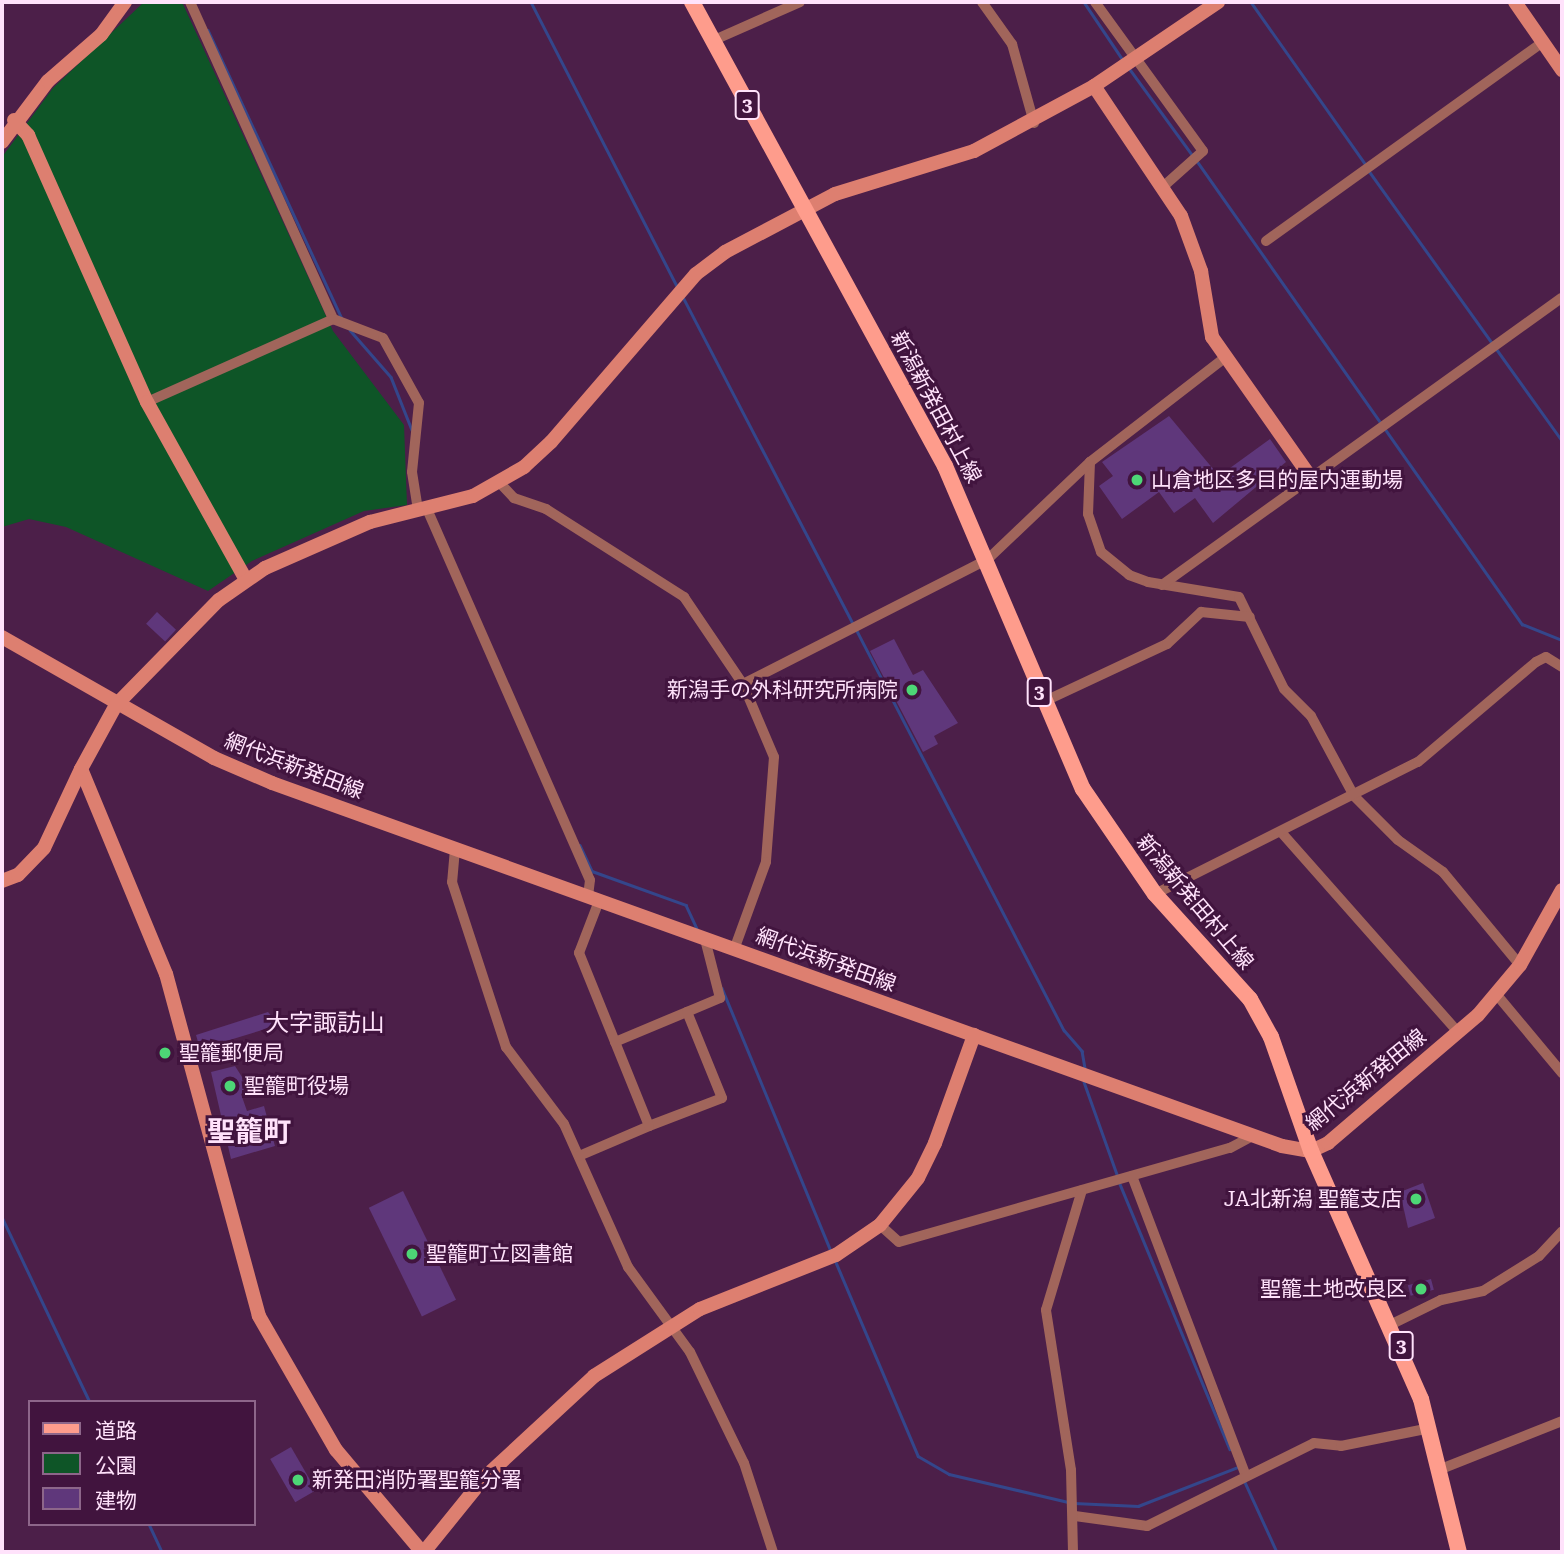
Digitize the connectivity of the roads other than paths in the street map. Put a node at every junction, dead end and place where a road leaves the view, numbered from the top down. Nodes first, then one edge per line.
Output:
1 (125, 2) edge
2 (190, 2) edge
3 (692, 2) edge
4 (800, 2) edge
5 (982, 2) edge
6 (1095, 2) edge
7 (1218, 2) edge
8 (1515, 2) edge
9 (712, 41) junction
10 (1544, 42) junction
11 (1134, 60) junction
12 (1562, 70) edge
13 (1094, 86) junction
14 (14, 120) junction
15 (1034, 123) junction
16 (2, 142) edge
17 (1165, 185) junction
18 (804, 207) junction
19 (1266, 241) dead end
20 (1562, 298) edge
21 (333, 319) junction
22 (1226, 356) junction
23 (148, 402) junction
24 (1090, 462) junction
25 (1310, 475) junction
26 (500, 483) junction
27 (423, 510) junction
28 (988, 559) junction
29 (246, 580) junction
30 (1162, 585) junction
31 (1250, 617) junction
32 (2, 637) edge
33 (1562, 667) edge
34 (743, 684) junction
35 (1043, 702) junction
36 (116, 705) junction
37 (81, 769) junction
38 (1354, 796) junction
39 (1281, 832) junction
40 (455, 849) junction
41 (2, 881) edge
42 (1562, 890) edge
43 (1155, 894) junction
44 (593, 899) junction
45 (705, 939) junction
46 (734, 950) junction
47 (1520, 965) junction
48 (1497, 995) junction
49 (687, 1012) junction
50 (1458, 1032) junction
51 (974, 1035) junction
52 (615, 1042) junction
53 (1562, 1073) edge
54 (649, 1126) junction
55 (1249, 1138) junction
56 (1311, 1151) junction
57 (579, 1156) junction
58 (1132, 1176) junction
59 (1082, 1190) junction
60 (880, 1225) junction
61 (1562, 1231) edge
62 (674, 1324) junction
63 (1392, 1324) junction
64 (1562, 1421) edge
65 (1430, 1428) junction
66 (1441, 1469) junction
67 (1245, 1474) junction
68 (1075, 1516) junction
69 (423, 1552) edge
70 (773, 1552) edge
71 (1073, 1552) edge
72 (1459, 1552) edge

1 - 14 street
2 - 21 street
3 - 9 main road, 新潟新発田村上線 / 3
4 - 9 street
5 - 15 street
6 - 11 street
7 - 11 street
8 - 10 street
9 - 18 main road, 新潟新発田村上線 / 3
10 - 12 street
10 - 19 street
11 - 13 street
11 - 17 street
13 - 15 street
13 - 17 street
14 - 16 street
14 - 23 street
15 - 18 street
17 - 22 street
18 - 26 street
18 - 28 main road, 新潟新発田村上線 / 3
20 - 25 street
21 - 23 street
21 - 27 street
22 - 24 street
22 - 25 street
23 - 29 street
24 - 28 street
24 - 30 street
25 - 30 street
26 - 27 street
26 - 34 street
27 - 29 street
27 - 44 street
28 - 34 street
28 - 35 main road, 新潟新発田村上線 / 3
29 - 36 street
30 - 31 street
31 - 35 street
31 - 38 street
32 - 36 street, 網代浜新発田線
33 - 38 street
34 - 46 street
35 - 43 main road, 新潟新発田村上線 / 3
36 - 37 street
36 - 40 street, 網代浜新発田線
37 - 41 street
37 - 69 street
38 - 39 street
38 - 47 street
39 - 43 street
39 - 50 street
40 - 44 street, 網代浜新発田線
40 - 57 street
42 - 47 street, 網代浜新発田線
43 - 56 main road, 新潟新発田村上線 / 3
44 - 45 street, 網代浜新発田線
44 - 52 street
45 - 46 street, 網代浜新発田線
45 - 49 street
46 - 51 street, 網代浜新発田線
47 - 48 street, 網代浜新発田線
48 - 50 street, 網代浜新発田線
48 - 53 street
49 - 52 street
49 - 54 street
50 - 56 street, 網代浜新発田線
51 - 55 street, 網代浜新発田線
51 - 60 street
52 - 54 street
54 - 57 street
55 - 56 street, 網代浜新発田線
55 - 58 street
56 - 63 main road, 新潟新発田村上線 / 3
57 - 62 street
58 - 59 street
58 - 67 street
59 - 60 street
59 - 68 street
60 - 62 street
61 - 63 street
62 - 69 street
62 - 70 street
63 - 65 main road, 新潟新発田村上線 / 3
64 - 66 street
65 - 66 main road, 新潟新発田村上線 / 3
65 - 67 street
66 - 72 main road, 新潟新発田村上線 / 3
67 - 68 street
68 - 71 street

